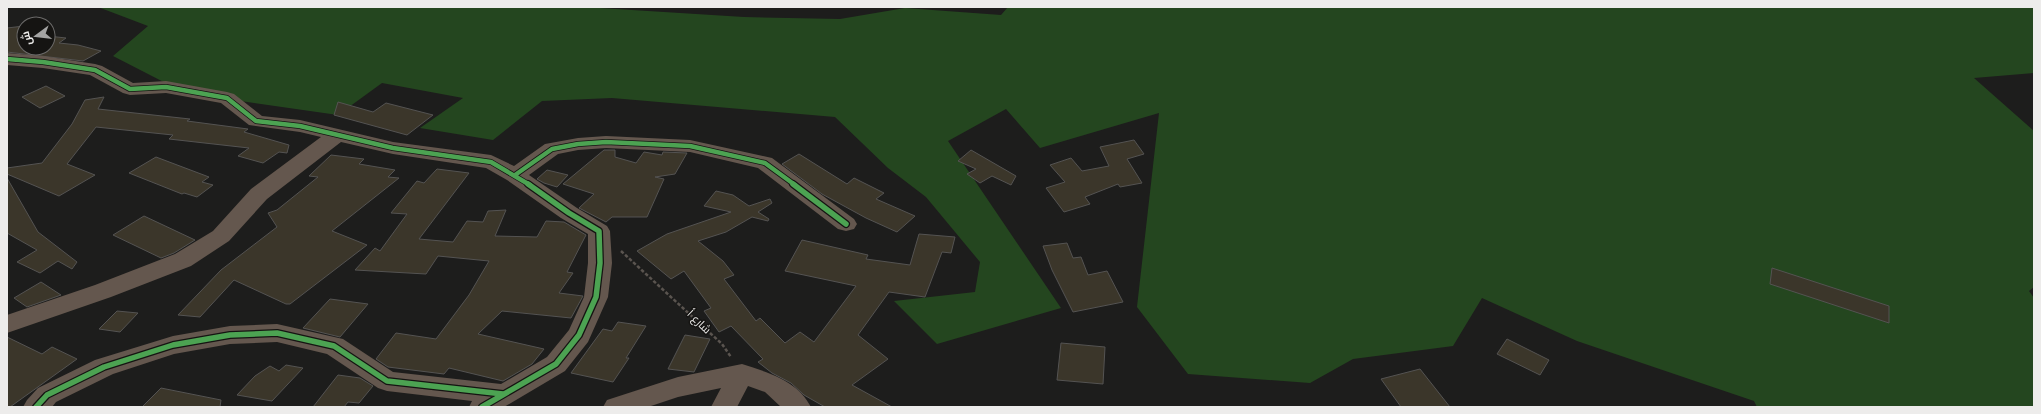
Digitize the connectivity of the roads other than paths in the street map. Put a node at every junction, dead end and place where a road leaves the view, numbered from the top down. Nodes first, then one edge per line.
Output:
1 (7, 59) edge
2 (337, 135) junction
3 (515, 175) junction
4 (846, 224) dead end
5 (7, 324) edge
6 (742, 374) junction
7 (493, 400) edge
8 (36, 407) edge
9 (616, 407) edge
10 (724, 407) edge
11 (798, 407) edge

1 - 2 street
2 - 3 street
2 - 5 street
3 - 4 street
3 - 7 street
6 - 9 street
6 - 10 street
6 - 11 street
7 - 8 street

